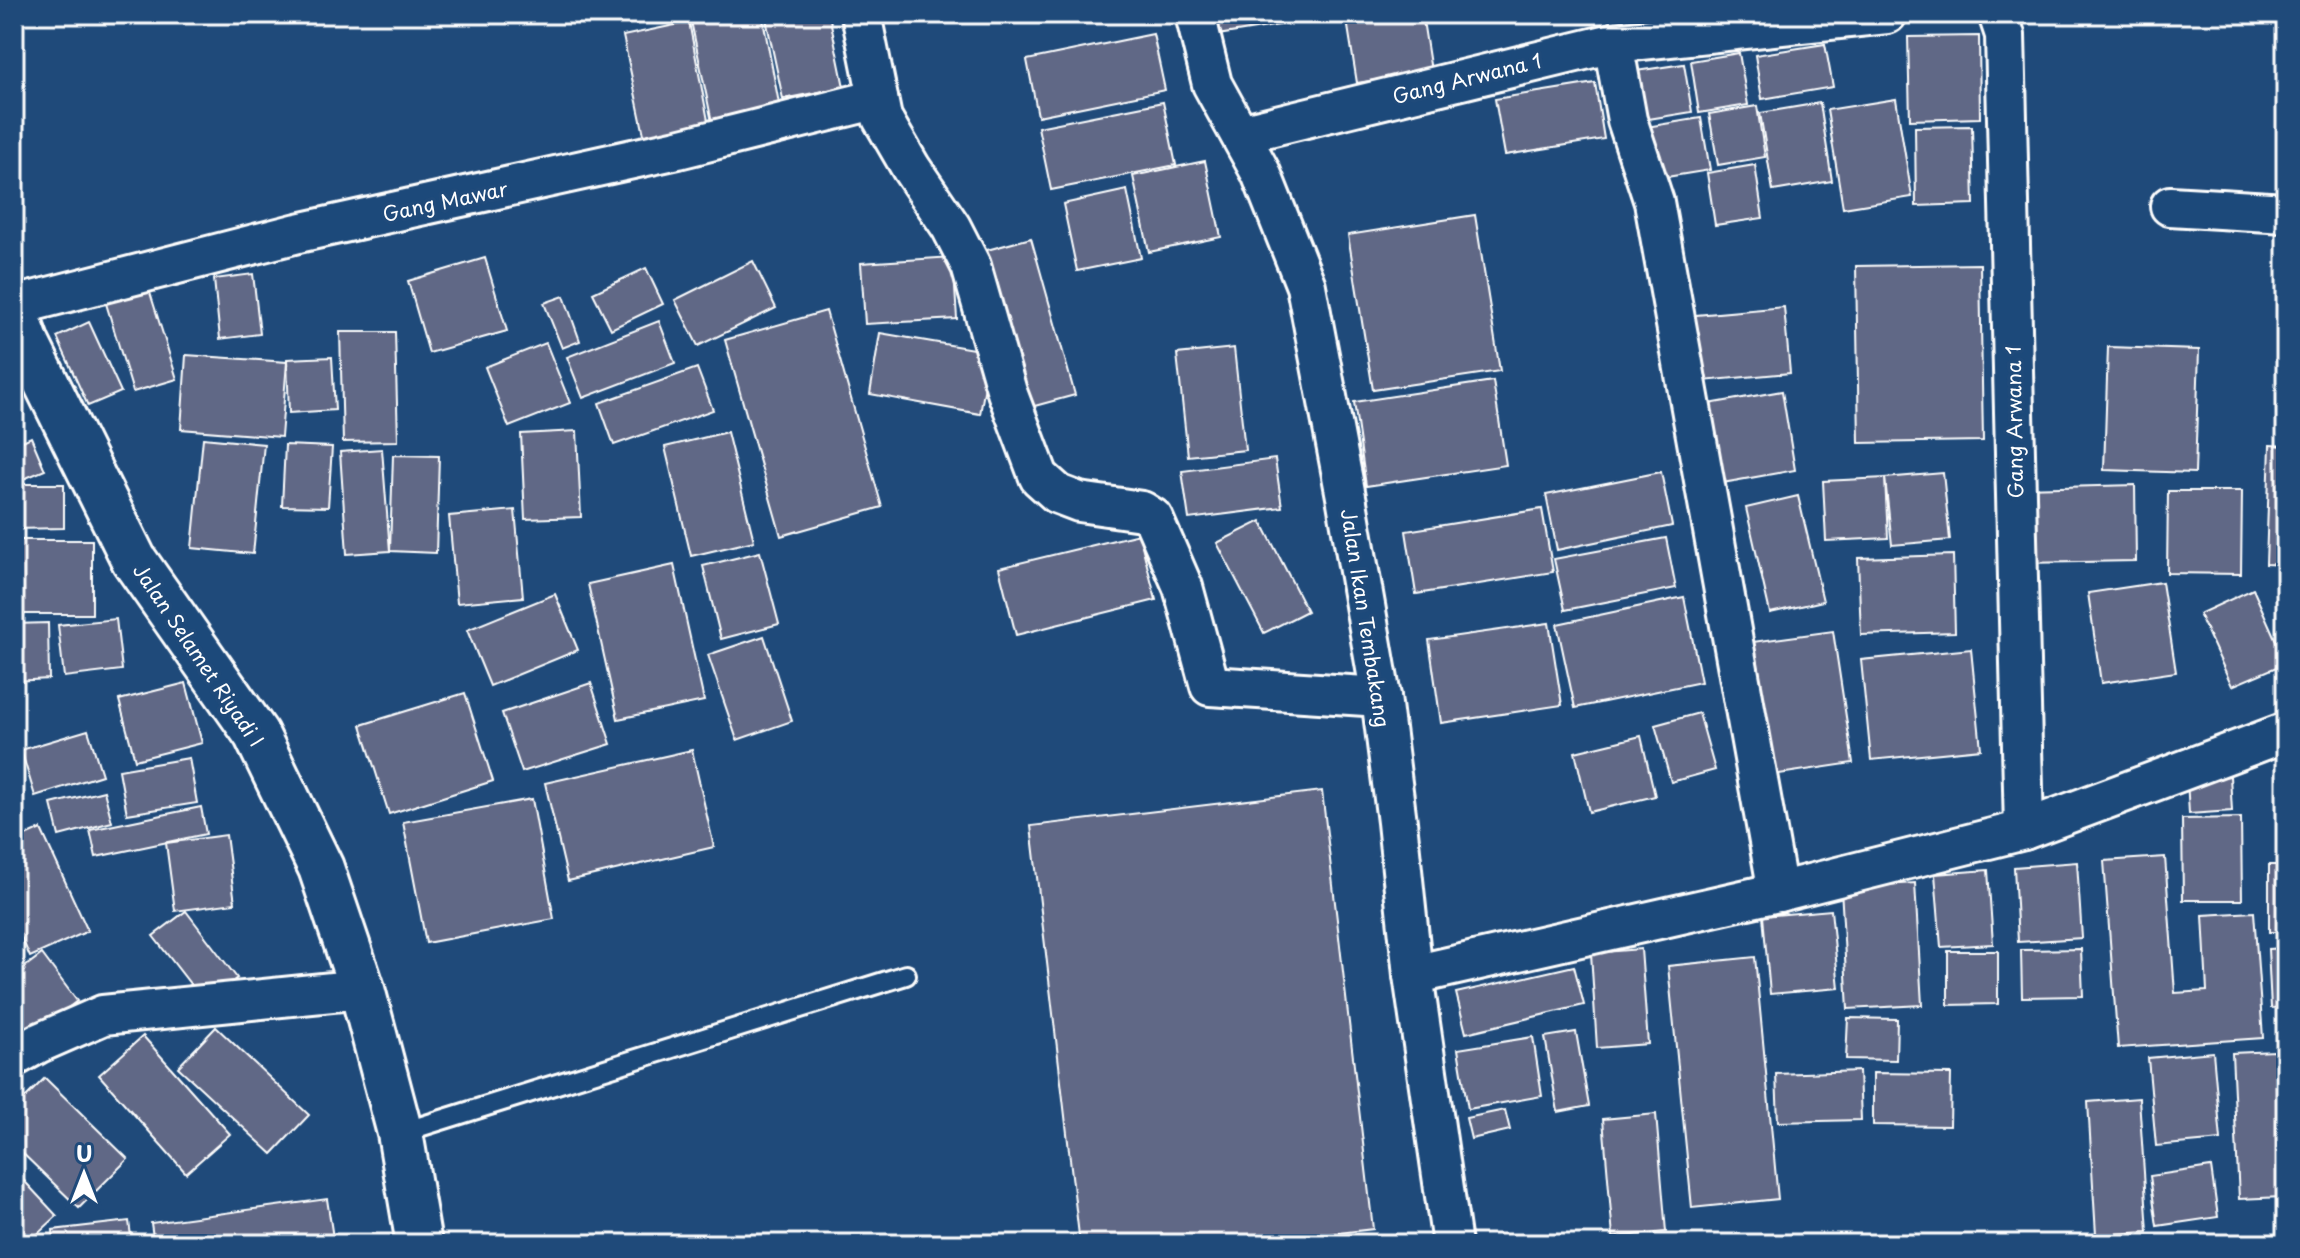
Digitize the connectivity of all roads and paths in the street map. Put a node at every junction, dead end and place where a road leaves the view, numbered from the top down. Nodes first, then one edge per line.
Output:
1 (861, 14) edge
2 (1195, 14) edge
3 (1887, 14) edge
4 (1998, 14) edge
5 (1613, 43) junction
6 (878, 99) junction
7 (1240, 134) junction
8 (2170, 206) dead end
9 (2286, 213) edge
10 (14, 307) edge
11 (1381, 697) junction
12 (2286, 732) edge
13 (2024, 830) junction
14 (1778, 892) junction
15 (906, 975) dead end
16 (1413, 975) junction
17 (362, 989) junction
18 (14, 1057) edge
19 (400, 1133) junction
20 (419, 1244) edge
21 (1452, 1244) edge

1 - 6 street
2 - 7 street, Jalan Ikan Tembakang
3 - 5 street, Gang Arwana 1
4 - 13 street, Gang Arwana 1
5 - 7 street, Gang Arwana 1
5 - 14 street
6 - 10 street, Gang Mawar
6 - 11 street
7 - 11 street, Jalan Ikan Tembakang
8 - 9 street
10 - 17 main road, Jalan Selamet Riyadi I
11 - 16 street, Jalan Ikan Tembakang
12 - 13 street
13 - 14 street
14 - 16 street
15 - 19 lane
16 - 21 street, Jalan Ikan Tembakang
17 - 18 street
17 - 19 main road, Jalan Selamet Riyadi I
19 - 20 main road, Jalan Selamet Riyadi I

